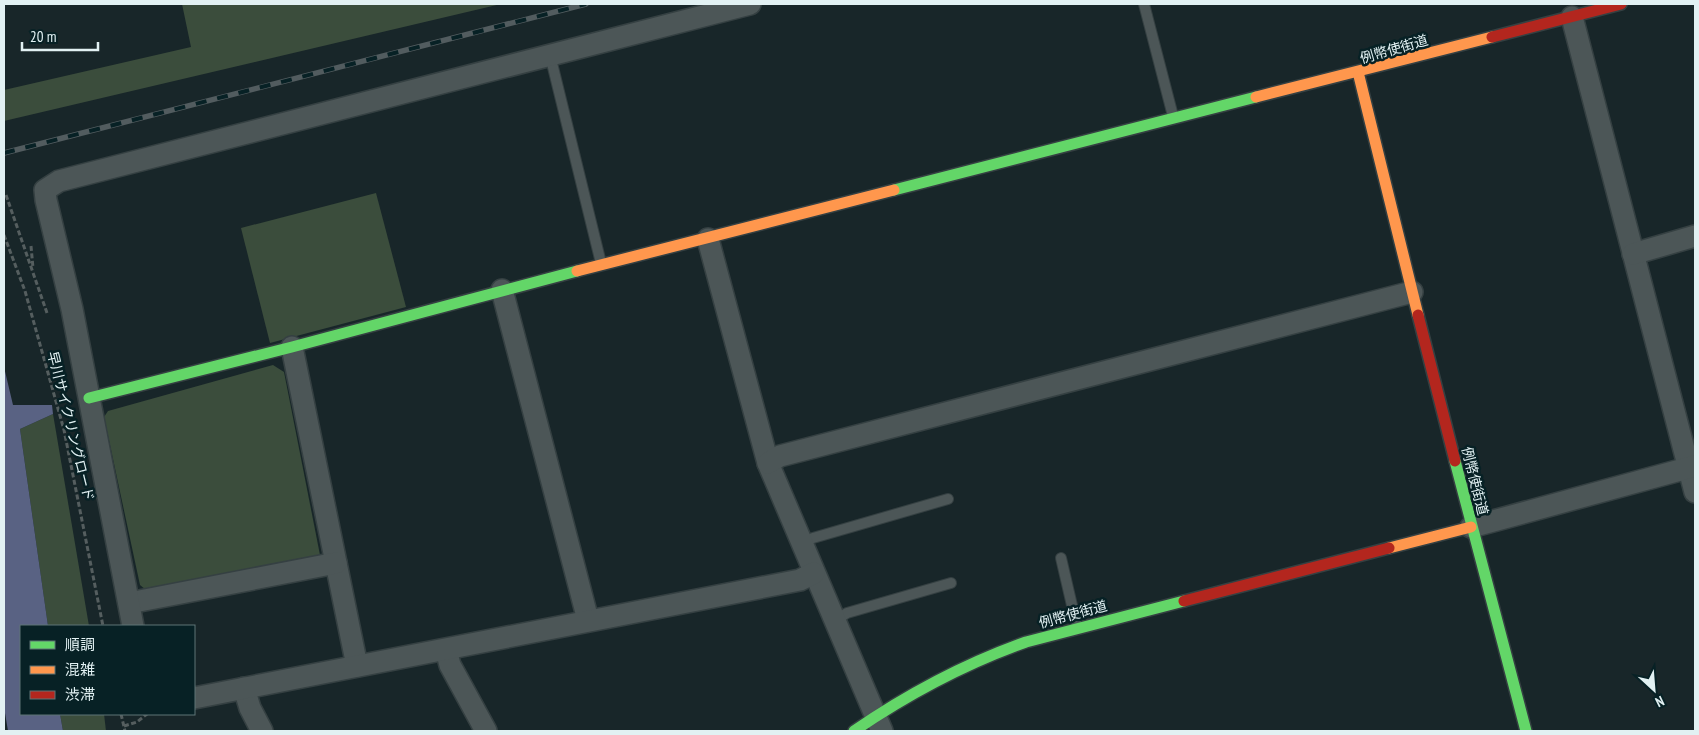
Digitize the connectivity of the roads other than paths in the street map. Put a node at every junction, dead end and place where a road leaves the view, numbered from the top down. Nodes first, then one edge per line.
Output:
1 (750, 4) edge
2 (1144, 4) edge
3 (1621, 4) edge
4 (1572, 17) junction
5 (550, 55) junction
6 (1358, 72) junction
7 (1174, 120) junction
8 (1695, 236) edge
9 (708, 239) junction
10 (1633, 254) junction
11 (601, 265) junction
12 (502, 290) junction
13 (1412, 292) junction
14 (292, 347) junction
15 (89, 398) junction
16 (768, 463) junction
17 (1692, 467) edge
18 (1695, 492) edge
19 (948, 499) dead end
20 (1471, 526) junction
21 (802, 543) junction
22 (1061, 558) dead end
23 (336, 563) junction
24 (814, 573) junction
25 (950, 583) dead end
26 (129, 603) junction
27 (588, 620) junction
28 (836, 620) junction
29 (133, 625) edge
30 (1078, 628) junction
31 (446, 650) junction
32 (357, 666) junction
33 (244, 688) junction
34 (195, 698) edge
35 (879, 723) edge
36 (262, 731) edge
37 (486, 731) edge
38 (854, 731) edge
39 (1526, 731) edge

1 - 5 street
2 - 7 lane
3 - 4 street, 例幣使街道
4 - 6 street, 例幣使街道
4 - 10 street
5 - 11 lane
5 - 15 street
6 - 7 street
6 - 13 street, 例幣使街道
7 - 9 street
8 - 10 street
9 - 11 street
9 - 16 street
10 - 17 street
11 - 12 street
12 - 14 street
12 - 27 street
13 - 16 street
13 - 20 street, 例幣使街道
14 - 15 street
14 - 23 street
15 - 26 street
16 - 21 street
17 - 18 street
17 - 20 street
19 - 21 lane
20 - 30 street, 例幣使街道
20 - 39 street
21 - 24 street
22 - 30 lane
23 - 26 street
23 - 32 street
24 - 27 street
24 - 28 street
25 - 28 lane
26 - 29 street
27 - 31 street
28 - 35 street
30 - 35 street, 例幣使街道
31 - 32 street
31 - 37 street
32 - 33 street
33 - 34 street
33 - 36 street
35 - 38 street, 例幣使街道

